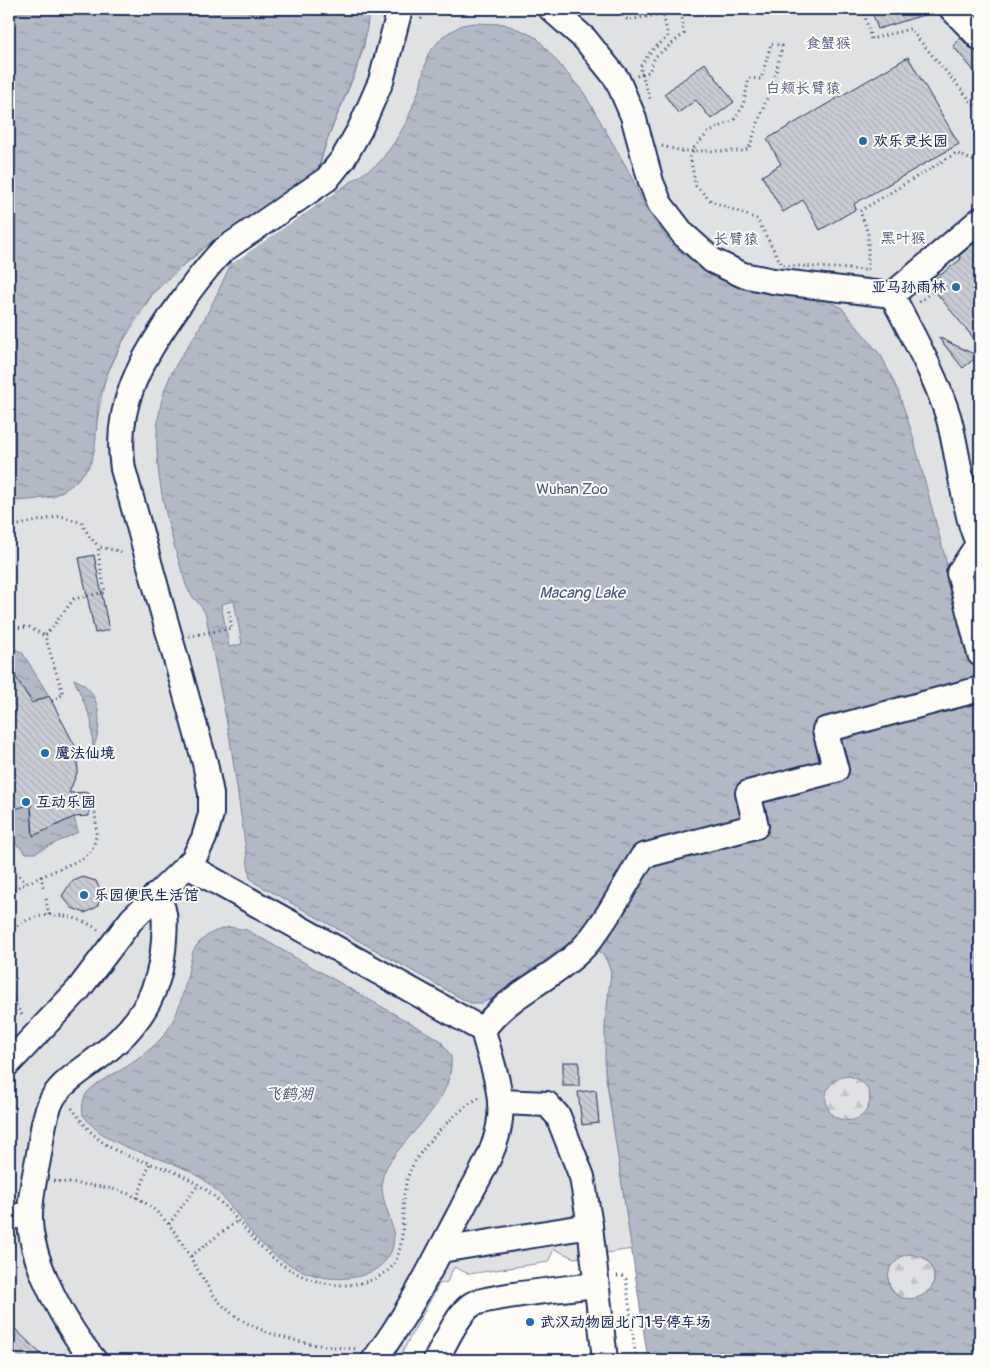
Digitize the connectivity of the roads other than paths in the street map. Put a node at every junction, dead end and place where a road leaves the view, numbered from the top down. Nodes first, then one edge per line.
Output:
1 (400, 9) edge
2 (551, 9) edge
3 (952, 9) edge
4 (980, 38) edge
5 (980, 220) edge
6 (892, 295) junction
7 (979, 544) edge
8 (980, 654) edge
9 (980, 689) edge
10 (188, 866) junction
11 (155, 896) junction
12 (483, 1030) junction
13 (9, 1063) edge
14 (499, 1094) junction
15 (19, 1216) edge
16 (590, 1226) junction
17 (440, 1250) junction
18 (595, 1281) junction
19 (378, 1355) edge
20 (94, 1360) edge
21 (436, 1360) edge
22 (605, 1360) edge

1 - 10 lane
2 - 6 lane
3 - 4 lane
5 - 6 lane
6 - 7 lane
7 - 8 lane
9 - 12 lane
10 - 11 lane
10 - 12 lane
11 - 13 lane
11 - 15 lane
12 - 14 lane
14 - 16 lane
14 - 17 lane
15 - 20 lane
16 - 17 lane
16 - 18 lane
17 - 19 lane
18 - 21 lane
18 - 22 lane

